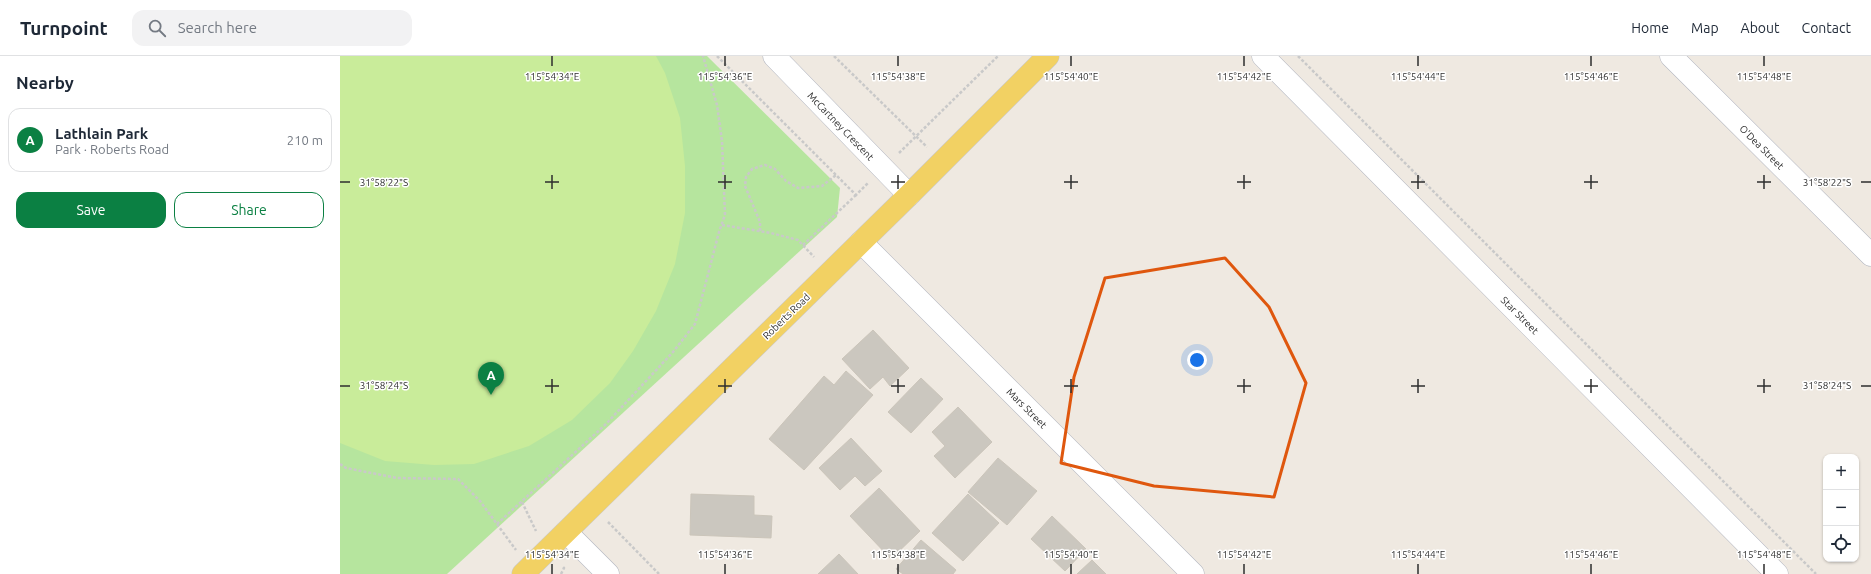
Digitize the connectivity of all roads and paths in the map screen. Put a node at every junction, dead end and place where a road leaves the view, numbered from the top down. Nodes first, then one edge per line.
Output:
1 (703, 56) edge
2 (717, 56) edge
3 (774, 56) edge
4 (834, 56) edge
5 (998, 56) edge
6 (1048, 56) edge
7 (1263, 56) edge
8 (1298, 56) edge
9 (1671, 56) edge
10 (916, 136) junction
11 (883, 168) junction
12 (836, 175) junction
13 (856, 195) junction
14 (909, 195) junction
15 (722, 225) junction
16 (760, 231) junction
17 (861, 242) junction
18 (803, 245) junction
19 (1871, 255) edge
20 (813, 256) dead end
21 (340, 464) edge
22 (522, 502) junction
23 (592, 506) junction
24 (497, 524) junction
25 (536, 531) dead end
26 (566, 532) junction
27 (564, 568) dead end
28 (526, 571) edge
29 (561, 574) edge
30 (608, 574) edge
31 (659, 574) edge
32 (1193, 574) edge
33 (1777, 574) edge
34 (1816, 574) edge

1 - 15 path
2 - 12 path
3 - 11 street, McCartney Crescent
4 - 10 path
5 - 10 path
6 - 14 main road, Roberts Road
7 - 33 street, Star Street
8 - 34 path
9 - 19 street, O'Dea Street
10 - 11 path
11 - 13 path
11 - 14 street, McCartney Crescent
12 - 13 path
12 - 16 path
13 - 18 path
14 - 17 main road, Roberts Road
15 - 16 path
15 - 22 path
16 - 18 path
17 - 23 main road, Roberts Road
17 - 32 street, Mars Street
18 - 20 path
21 - 24 path
22 - 24 path
22 - 25 path
23 - 26 main road, Roberts Road
23 - 31 path
24 - 28 path
26 - 28 main road, Roberts Road
26 - 30 street
27 - 29 path

